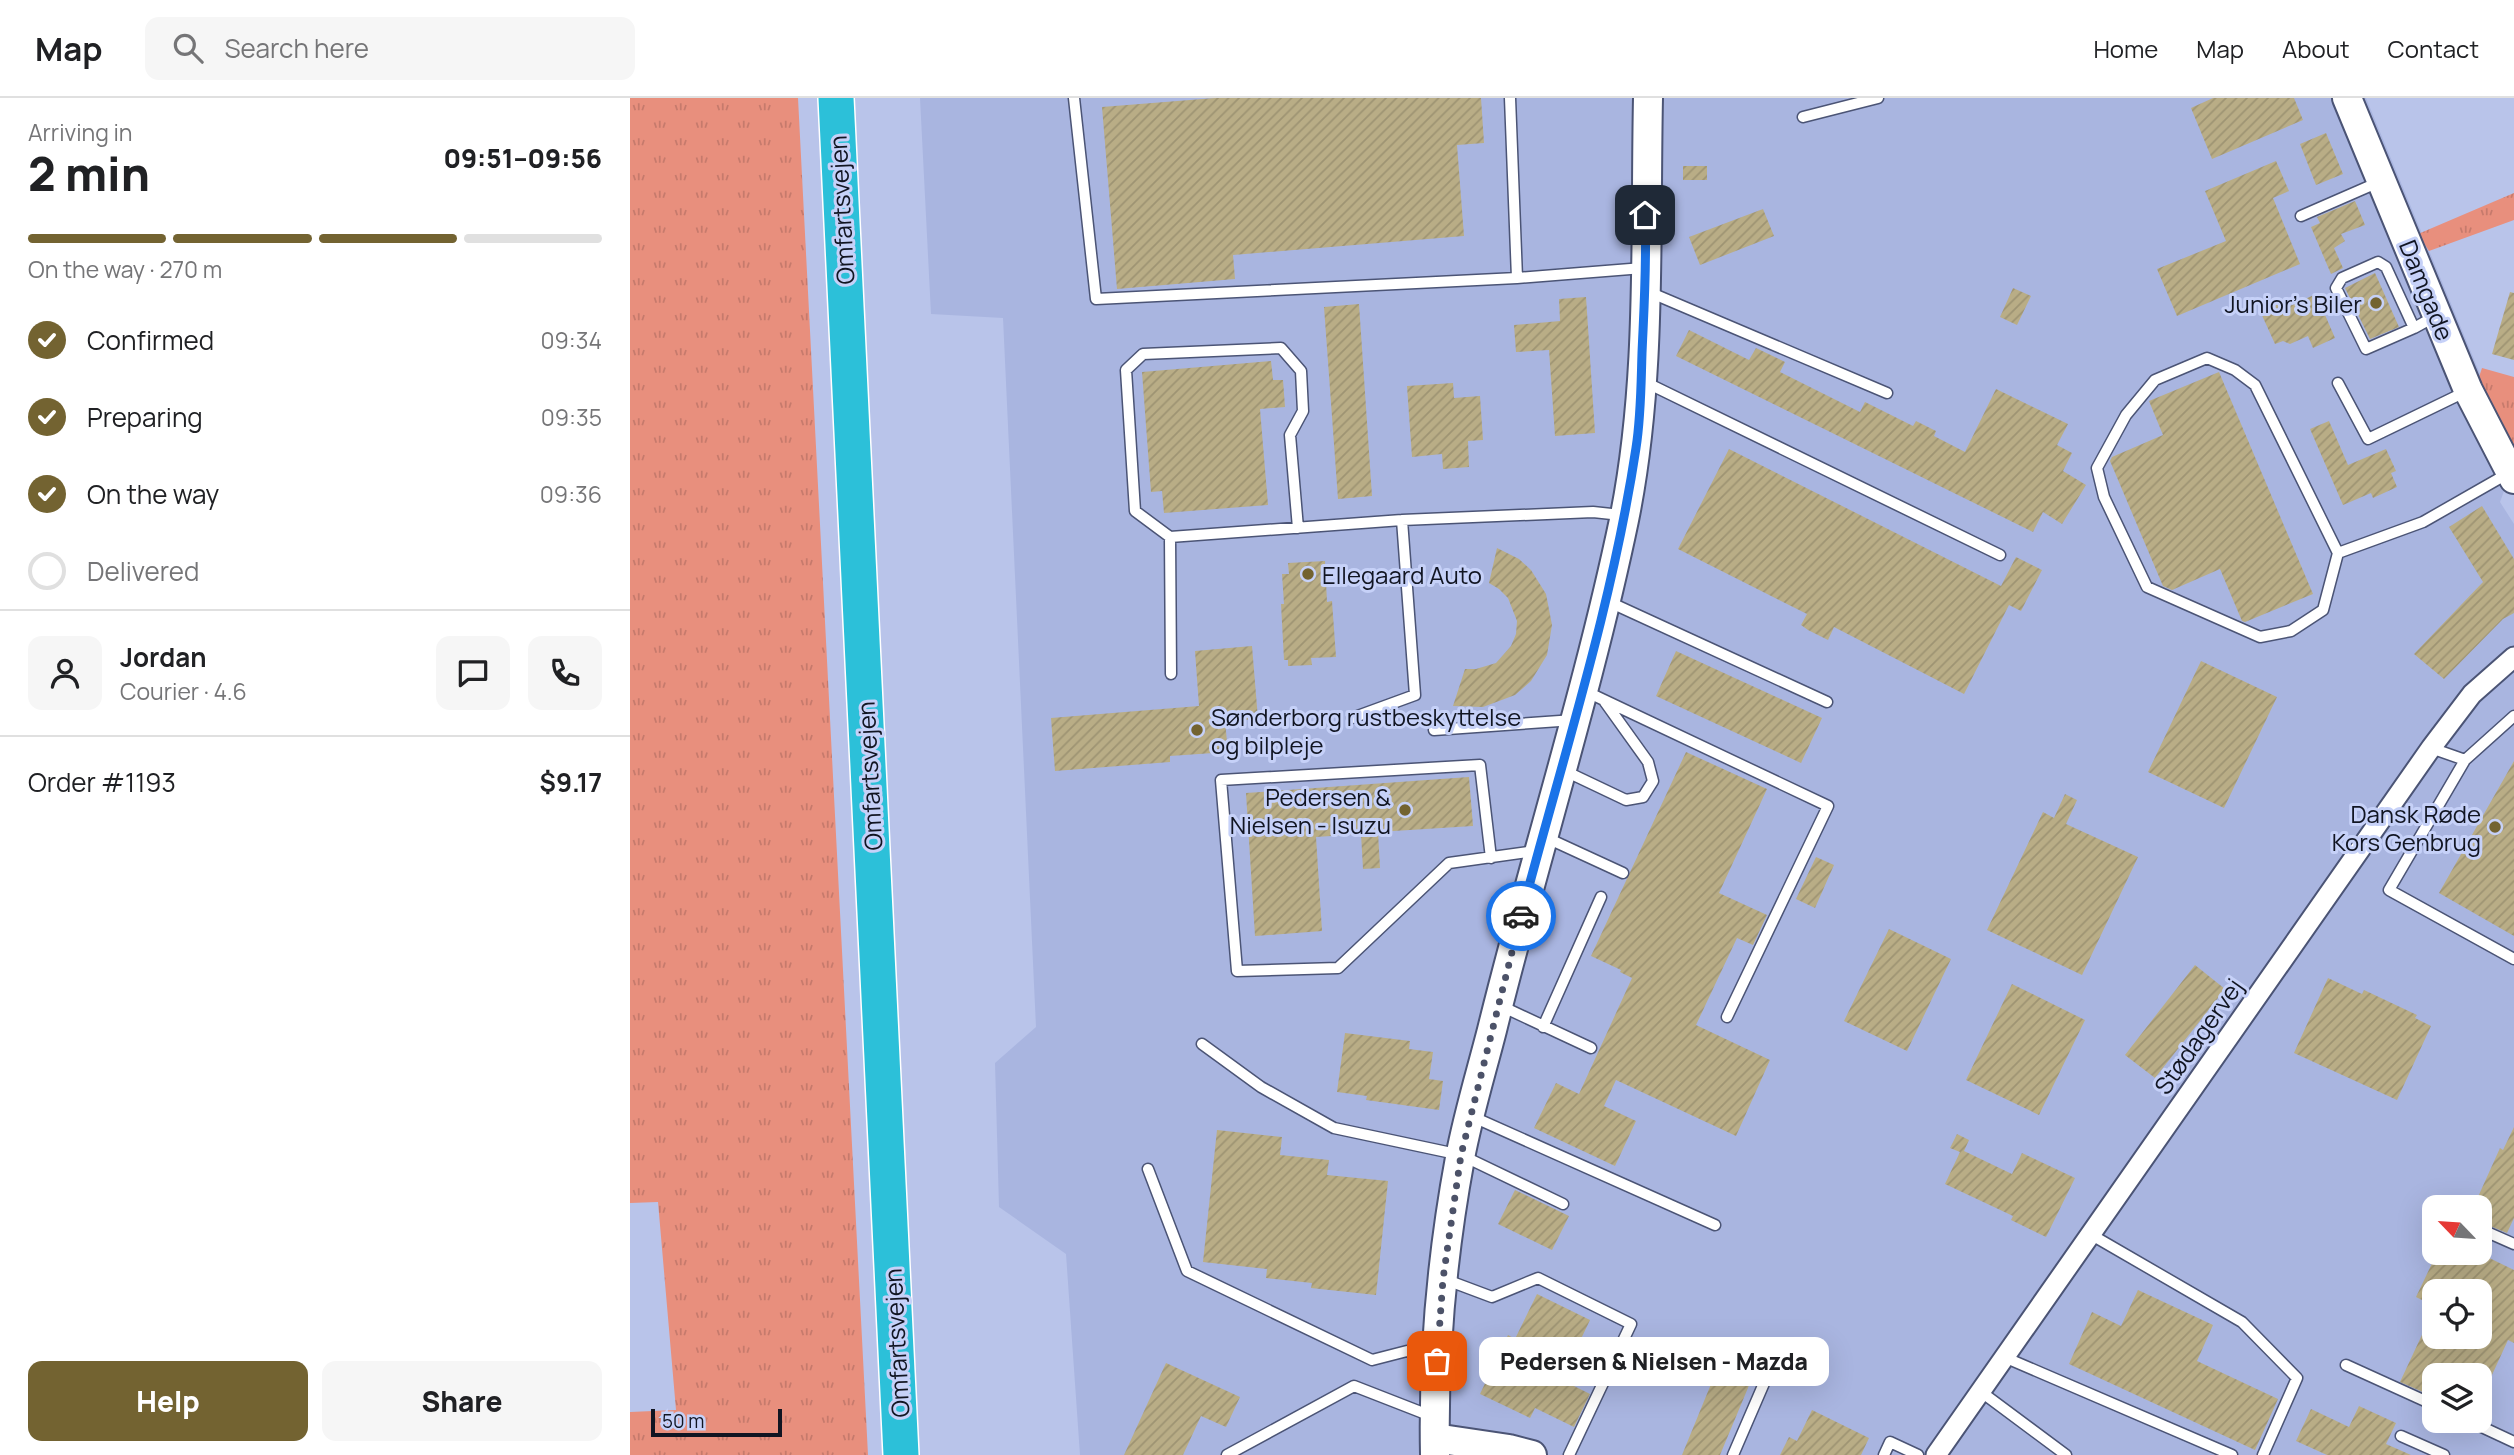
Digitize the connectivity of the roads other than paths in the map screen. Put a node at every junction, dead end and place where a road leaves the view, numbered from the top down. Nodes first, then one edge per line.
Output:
1 (836, 98) edge
2 (1074, 98) edge
3 (1510, 98) edge
4 (1648, 98) edge
5 (1878, 98) edge
6 (2347, 98) edge
7 (1803, 117) dead end
8 (2383, 181) junction
9 (2301, 216) dead end
10 (1517, 278) junction
11 (1646, 279) junction
12 (2425, 322) junction
13 (1641, 381) junction
14 (2337, 383) dead end
15 (2469, 390) junction
16 (1887, 393) dead end
17 (2512, 476) edge
18 (1625, 515) junction
19 (1402, 520) junction
20 (1298, 528) junction
21 (1170, 537) junction
22 (2338, 553) junction
23 (2000, 555) dead end
24 (1606, 601) junction
25 (2514, 657) edge
26 (1171, 674) dead end
27 (1593, 695) junction
28 (1827, 702) dead end
29 (2514, 716) edge
30 (1352, 718) dead end
31 (1574, 720) junction
32 (1434, 730) dead end
33 (2431, 748) junction
34 (2465, 760) junction
35 (1561, 769) junction
36 (1541, 844) junction
37 (1492, 858) junction
38 (1623, 873) dead end
39 (1601, 897) dead end
40 (2514, 959) edge
41 (1498, 1004) junction
42 (1727, 1017) dead end
43 (1543, 1027) junction
44 (1202, 1044) dead end
45 (1591, 1048) dead end
46 (1471, 1116) junction
47 (1461, 1155) junction
48 (1147, 1169) dead end
49 (1563, 1205) dead end
50 (1715, 1225) dead end
51 (2090, 1234) junction
52 (2492, 1234) edge
53 (2514, 1244) edge
54 (1443, 1279) junction
55 (2004, 1357) junction
56 (1437, 1361) junction
57 (2346, 1365) dead end
58 (1768, 1374) dead end
59 (1980, 1391) junction
60 (2422, 1400) edge
61 (2492, 1432) edge
62 (2401, 1436) dead end
63 (1435, 1437) edge
64 (2514, 1442) edge
65 (901, 1455) edge
66 (1227, 1455) edge
67 (1532, 1455) edge
68 (1569, 1455) edge
69 (1733, 1455) edge
70 (1884, 1455) edge
71 (1918, 1455) edge
72 (1936, 1455) edge
73 (2066, 1455) edge
74 (2232, 1455) edge
75 (2263, 1455) edge
76 (2444, 1455) edge

1 - 65 highway, Omfartsvejen
2 - 10 lane
3 - 10 lane
4 - 11 street
5 - 7 lane
6 - 8 street, Damgade
8 - 9 lane
8 - 12 street, Damgade
10 - 11 lane
11 - 13 street
11 - 16 lane
12 - 12 lane
12 - 15 street, Damgade
13 - 18 street
13 - 23 lane
14 - 15 lane
15 - 17 street, Damgade
17 - 22 lane
18 - 19 lane
18 - 24 street
19 - 20 lane
19 - 30 lane
20 - 21 lane
20 - 21 lane
21 - 26 lane
22 - 22 lane
24 - 27 street
24 - 28 lane
25 - 33 street, Stødagervej
27 - 31 street
27 - 35 lane
27 - 42 lane
29 - 34 lane
31 - 32 lane
31 - 35 street
33 - 34 lane
33 - 51 street, Stødagervej
34 - 40 lane
35 - 36 street
36 - 37 lane
36 - 38 lane
36 - 41 street
37 - 37 lane
39 - 43 lane
41 - 43 lane
41 - 46 street
43 - 45 lane
44 - 47 lane
46 - 47 street
46 - 50 lane
47 - 49 lane
47 - 54 street
48 - 56 lane
51 - 55 street, Stødagervej
51 - 75 lane
52 - 53 lane
54 - 56 street
54 - 68 lane
55 - 59 street, Stødagervej
55 - 74 lane
56 - 63 street
57 - 60 lane
58 - 69 lane
59 - 72 street, Stødagervej
59 - 73 lane
61 - 64 lane
62 - 76 lane
63 - 66 lane
63 - 67 street
70 - 71 lane

